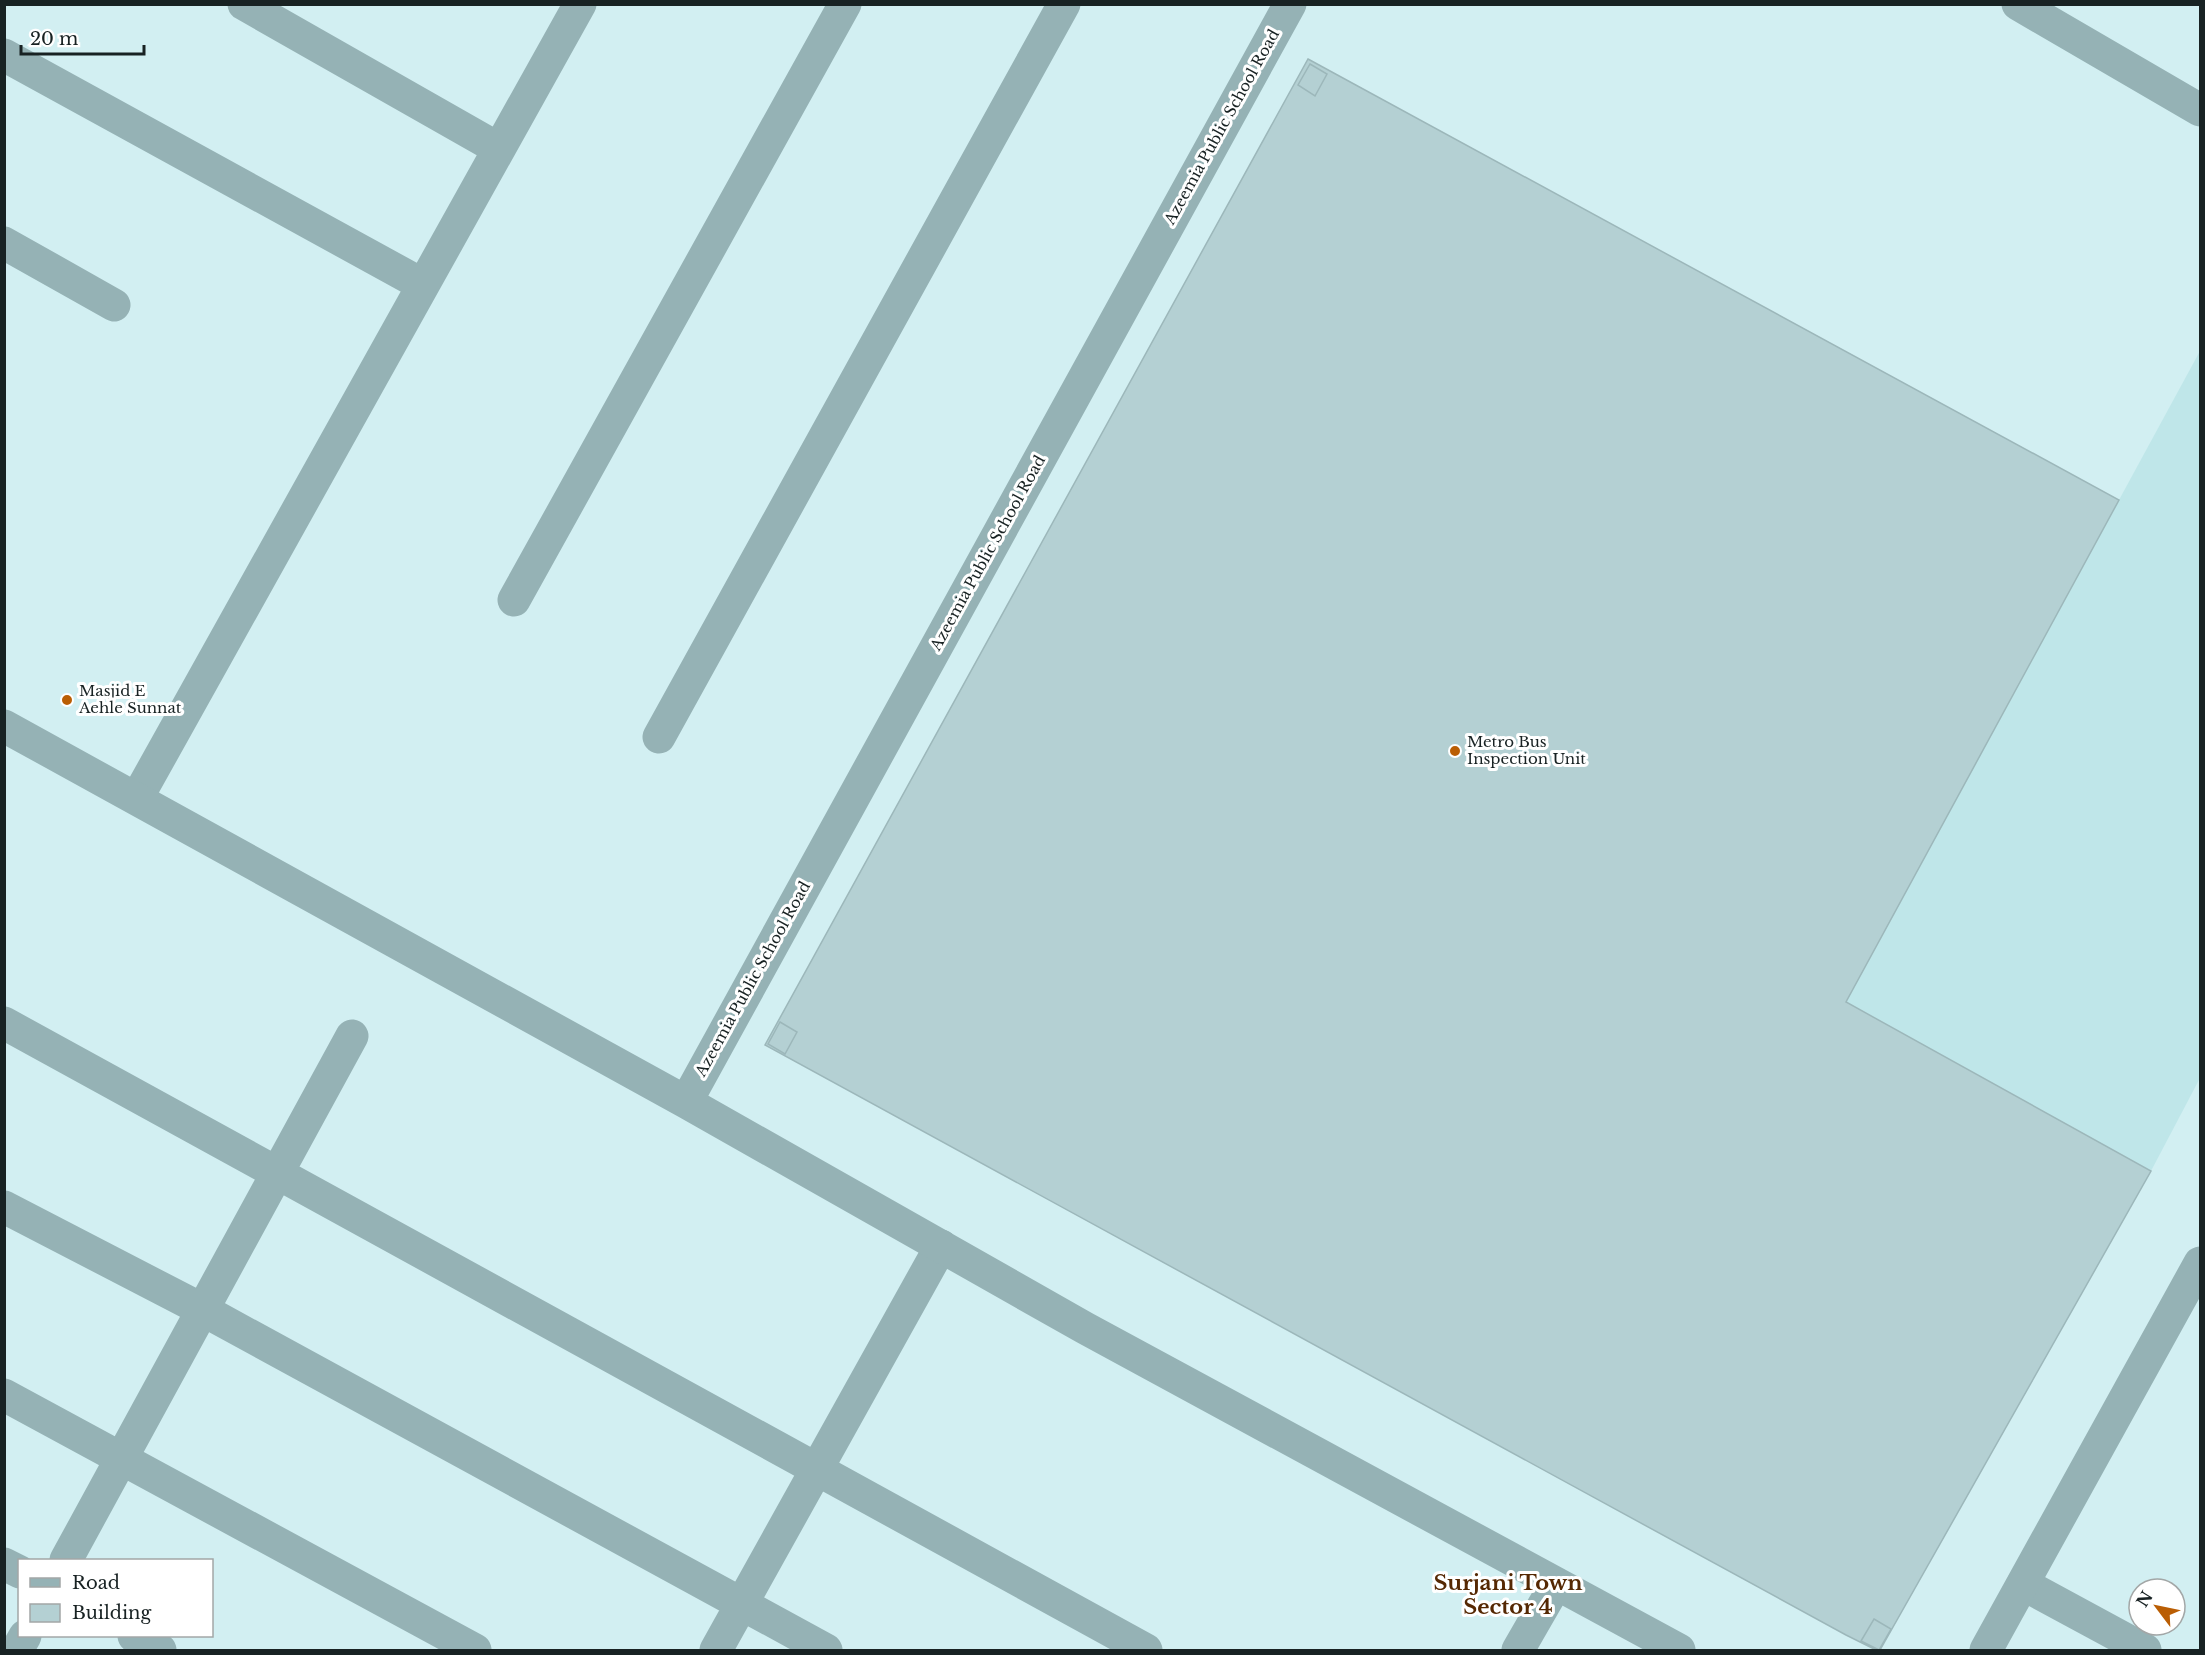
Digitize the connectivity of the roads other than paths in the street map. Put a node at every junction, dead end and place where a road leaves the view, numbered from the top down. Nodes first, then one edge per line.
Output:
1 (244, 4) edge
2 (580, 4) edge
3 (845, 4) edge
4 (1064, 4) edge
5 (1290, 4) edge
6 (2018, 4) edge
7 (4, 55) edge
8 (2200, 111) edge
9 (499, 149) junction
10 (4, 243) edge
11 (423, 285) junction
12 (114, 305) dead end
13 (514, 600) dead end
14 (4, 726) edge
15 (659, 737) dead end
16 (137, 798) junction
17 (4, 1023) edge
18 (352, 1036) dead end
19 (686, 1102) junction
20 (277, 1173) junction
21 (4, 1207) edge
22 (941, 1246) junction
23 (2200, 1263) edge
24 (203, 1310) junction
25 (4, 1395) edge
26 (122, 1459) junction
27 (817, 1470) junction
28 (67, 1559) edge
29 (4, 1564) edge
30 (18, 1571) edge
31 (1556, 1584) junction
32 (2023, 1584) junction
33 (742, 1604) junction
34 (137, 1637) edge
35 (160, 1650) edge
36 (476, 1650) edge
37 (716, 1650) edge
38 (826, 1650) edge
39 (1146, 1650) edge
40 (1518, 1650) edge
41 (1679, 1650) edge
42 (1986, 1650) edge
43 (2145, 1650) edge

1 - 9 street
2 - 9 street
3 - 13 street
4 - 15 street
5 - 19 street, Azeemia Public School Road
6 - 8 street
7 - 11 street
9 - 11 street
10 - 12 street
11 - 16 street
14 - 16 street
16 - 19 street
17 - 20 street
18 - 20 street
19 - 22 street
20 - 24 street
20 - 27 street
21 - 24 street
22 - 27 street
22 - 31 street
23 - 32 street
24 - 26 street
24 - 33 street
25 - 26 street
26 - 28 street
26 - 36 street
27 - 33 street
27 - 39 street
29 - 30 street
31 - 40 street
31 - 41 street
32 - 42 street
32 - 43 street
33 - 37 street
33 - 38 street
34 - 35 street

